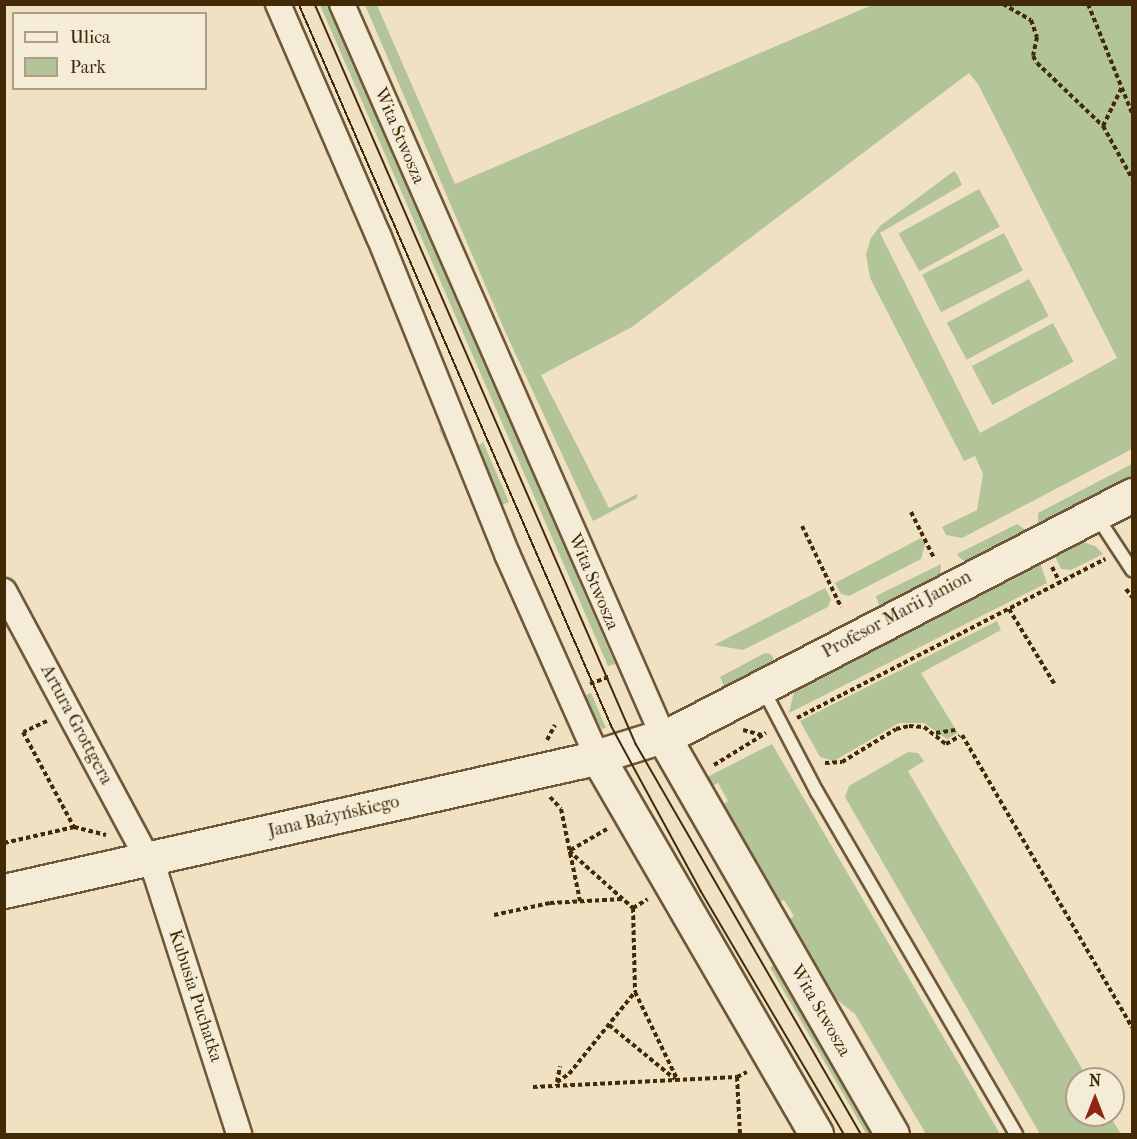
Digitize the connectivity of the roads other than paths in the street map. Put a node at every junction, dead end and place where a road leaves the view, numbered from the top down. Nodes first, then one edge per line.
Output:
1 (278, 4) edge
2 (342, 4) edge
3 (1132, 495) edge
4 (1095, 514) junction
5 (1132, 570) edge
6 (4, 591) edge
7 (762, 686) junction
8 (663, 736) junction
9 (597, 756) junction
10 (148, 859) junction
11 (4, 891) edge
12 (238, 1134) edge
13 (816, 1134) edge
14 (892, 1134) edge
15 (1016, 1134) edge

1 - 9 street
2 - 8 street, Wita Stwosza
3 - 4 street, Profesor Marii Janion
4 - 5 lane
4 - 7 street, Profesor Marii Janion
6 - 10 street, Artura Grottgera
7 - 8 street, Profesor Marii Janion
7 - 15 lane
8 - 9 street, Jana Bażyńskiego
8 - 14 street, Wita Stwosza
9 - 10 street, Jana Bażyńskiego
9 - 13 street
10 - 11 street, Jana Bażyńskiego
10 - 12 street, Kubusia Puchatka

